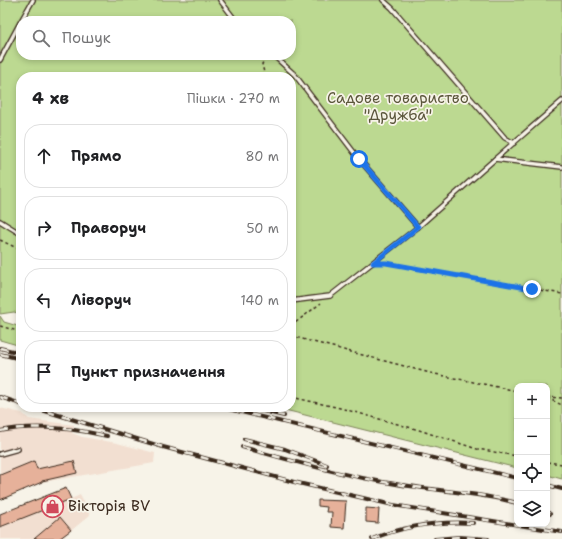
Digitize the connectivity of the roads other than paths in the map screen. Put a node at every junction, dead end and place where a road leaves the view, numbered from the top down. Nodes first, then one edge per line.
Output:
1 (33, 0) edge
2 (220, 0) edge
3 (383, 0) edge
4 (24, 16) edge
5 (232, 16) edge
6 (16, 30) edge
7 (0, 60) edge
8 (278, 60) edge
9 (292, 72) edge
10 (296, 76) edge
11 (562, 101) edge
12 (514, 142) junction
13 (495, 159) junction
14 (562, 167) edge
15 (0, 221) edge
16 (418, 227) junction
17 (16, 231) edge
18 (296, 299) edge
19 (18, 449) dead end
20 (0, 454) edge

1 - 4 lane
2 - 5 lane
3 - 12 lane
6 - 7 lane
8 - 9 lane
10 - 16 lane
11 - 12 lane
12 - 13 lane
13 - 14 lane
13 - 16 lane
15 - 17 lane
16 - 18 lane
19 - 20 lane

